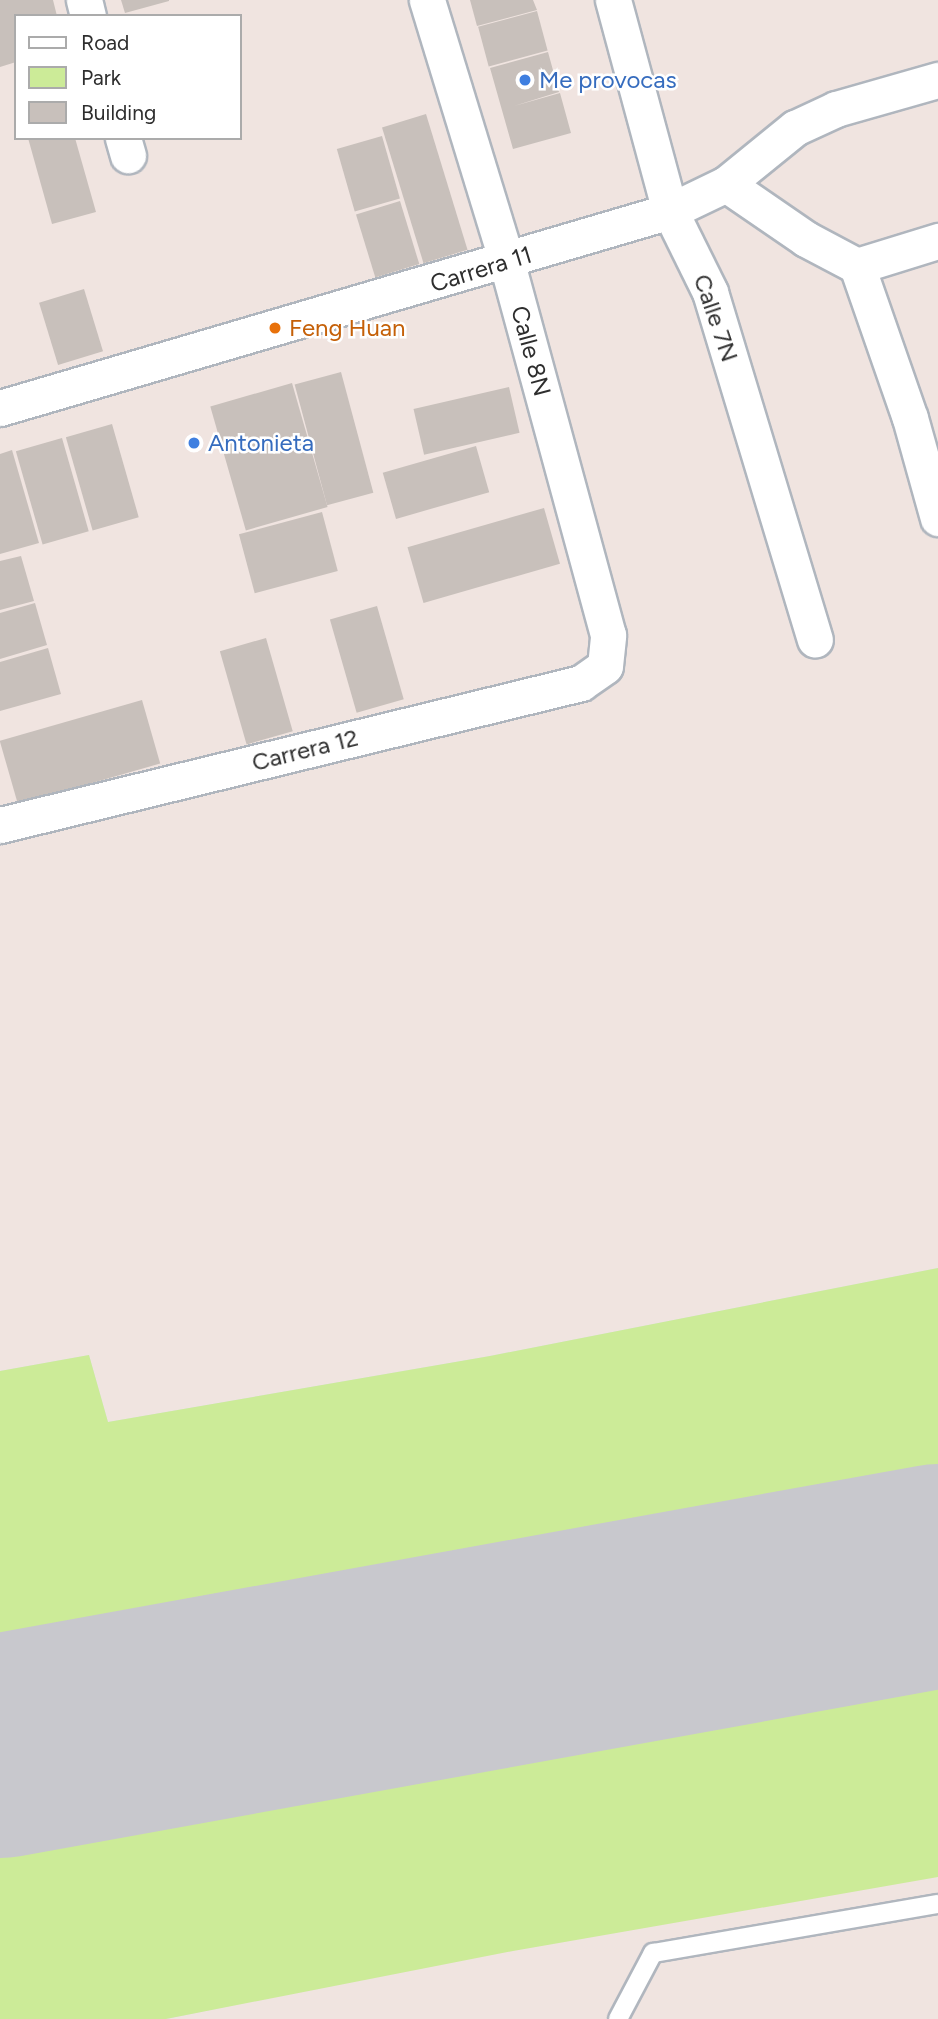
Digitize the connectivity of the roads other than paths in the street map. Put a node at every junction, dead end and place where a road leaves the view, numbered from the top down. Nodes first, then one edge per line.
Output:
1 (427, 0) edge
2 (617, 1) edge
3 (938, 80) edge
4 (726, 184) junction
5 (670, 211) junction
6 (938, 241) edge
7 (507, 262) junction
8 (857, 266) junction
9 (0, 408) edge
10 (924, 425) edge
11 (938, 518) edge
12 (816, 639) dead end
13 (606, 666) joint
14 (0, 825) edge
15 (938, 1904) edge
16 (618, 2019) edge

1 - 7 street, Calle 8N
2 - 5 street, Calle 7N
3 - 4 street, Carrera 11
4 - 5 street, Carrera 11
4 - 8 street
5 - 7 street, Carrera 11
5 - 12 street, Calle 7N
6 - 8 street
7 - 9 street, Carrera 11
7 - 13 street, Calle 8N
8 - 10 street
10 - 11 street
13 - 14 street, Carrera 12
15 - 16 lane

